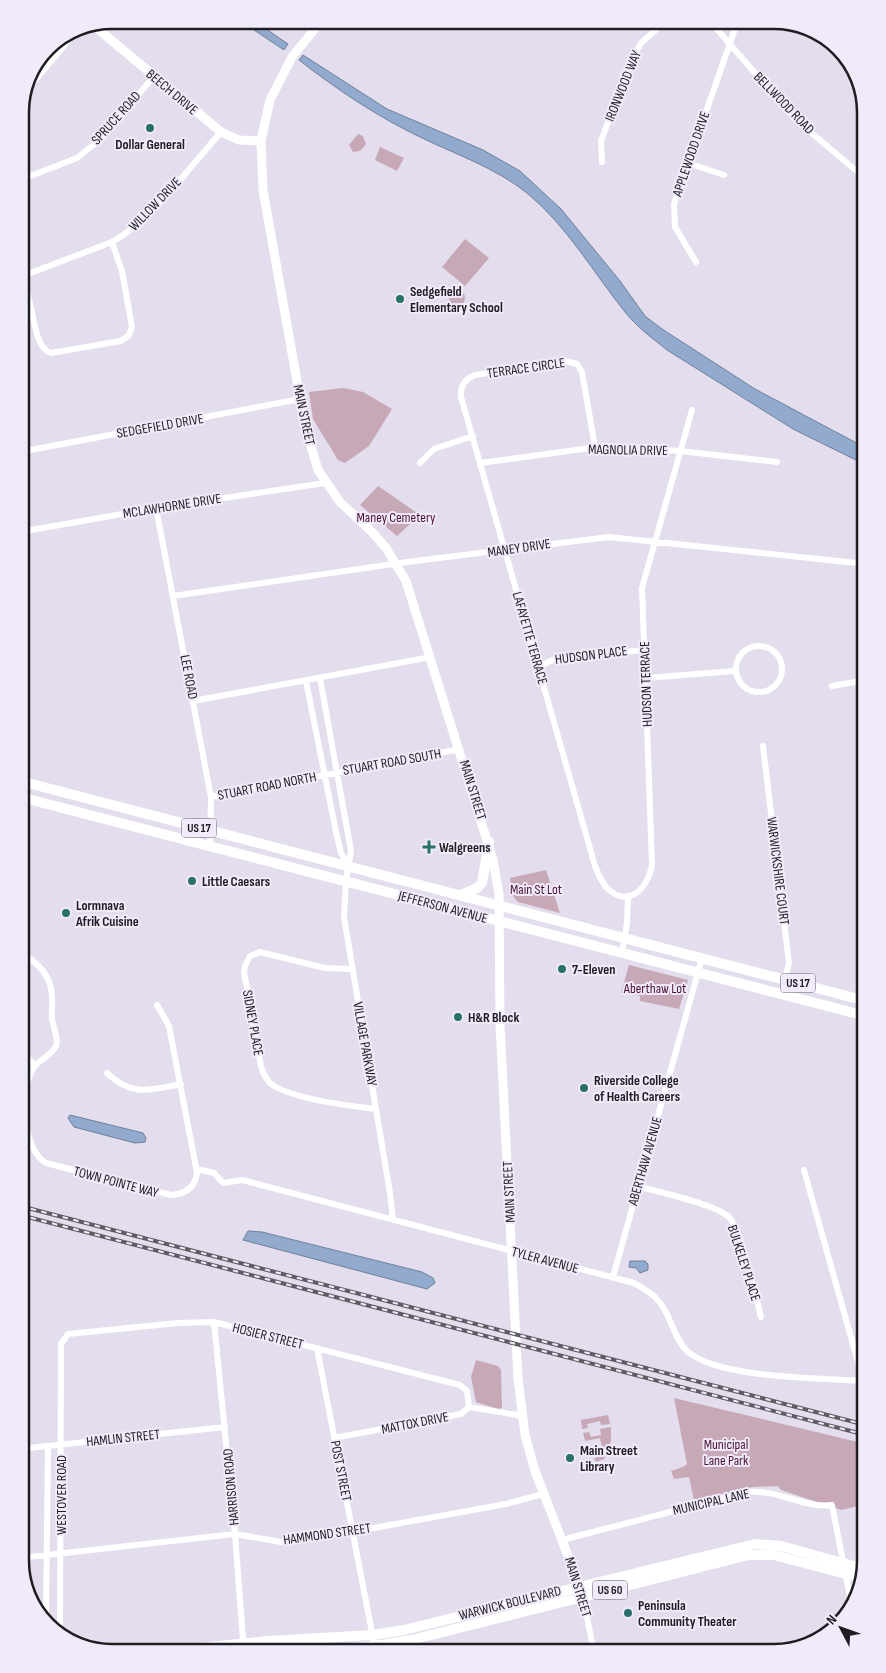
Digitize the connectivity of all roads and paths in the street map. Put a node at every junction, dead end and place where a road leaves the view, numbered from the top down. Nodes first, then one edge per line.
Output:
1 (315, 29) edge
2 (657, 29) edge
3 (716, 29) edge
4 (734, 29) edge
5 (99, 30) edge
6 (68, 42) edge
7 (729, 43) junction
8 (154, 76) junction
9 (36, 79) edge
10 (221, 132) junction
11 (261, 141) junction
12 (602, 162) dead end
13 (688, 163) junction
14 (857, 171) edge
15 (724, 176) dead end
16 (29, 177) edge
17 (112, 242) junction
18 (696, 262) dead end
19 (29, 274) edge
20 (29, 294) edge
21 (479, 374) joint
22 (300, 399) junction
23 (692, 410) dead end
24 (473, 436) junction
25 (595, 447) junction
26 (29, 450) edge
27 (680, 451) junction
28 (420, 462) dead end
29 (777, 462) dead end
30 (480, 463) junction
31 (325, 483) junction
32 (156, 508) junction
33 (29, 530) edge
34 (655, 541) junction
35 (505, 550) junction
36 (857, 563) edge
37 (396, 564) junction
38 (173, 596) junction
39 (644, 650) junction
40 (431, 657) junction
41 (538, 667) junction
42 (736, 671) junction
43 (320, 678) junction
44 (646, 678) junction
45 (306, 681) junction
46 (857, 682) edge
47 (832, 686) dead end
48 (193, 701) junction
49 (763, 746) dead end
50 (460, 749) junction
51 (337, 772) junction
52 (324, 775) junction
53 (29, 784) edge
54 (211, 797) junction
55 (29, 799) edge
56 (343, 806) junction
57 (331, 808) junction
58 (212, 831) junction
59 (489, 842) junction
60 (210, 846) junction
61 (349, 866) junction
62 (346, 881) junction
63 (460, 895) junction
64 (628, 896) junction
65 (500, 906) junction
66 (499, 921) junction
67 (625, 938) junction
68 (622, 953) junction
69 (29, 958) edge
70 (702, 958) junction
71 (352, 969) junction
72 (698, 973) junction
73 (785, 980) junction
74 (781, 994) junction
75 (857, 999) edge
76 (156, 1005) dead end
77 (857, 1014) edge
78 (29, 1059) edge
79 (35, 1066) junction
80 (107, 1073) dead end
81 (29, 1081) edge
82 (181, 1084) junction
83 (376, 1109) junction
84 (29, 1130) edge
85 (197, 1169) junction
86 (804, 1170) dead end
87 (638, 1186) junction
88 (393, 1220) junction
89 (512, 1251) junction
90 (613, 1277) junction
91 (761, 1317) dead end
92 (214, 1322) junction
93 (318, 1348) junction
94 (857, 1353) edge
95 (61, 1354) joint
96 (857, 1380) edge
97 (469, 1408) junction
98 (523, 1416) junction
99 (225, 1427) junction
100 (334, 1438) junction
101 (61, 1445) junction
102 (48, 1446) junction
103 (29, 1448) edge
104 (543, 1494) junction
105 (352, 1531) junction
106 (235, 1534) junction
107 (562, 1540) junction
108 (61, 1554) junction
109 (46, 1555) junction
110 (29, 1557) edge
111 (845, 1568) junction
112 (857, 1569) edge
113 (856, 1575) edge
114 (580, 1586) junction
115 (850, 1596) edge
116 (583, 1597) junction
117 (46, 1612) edge
118 (59, 1625) edge
119 (372, 1634) junction
120 (266, 1641) junction
121 (244, 1644) edge
122 (257, 1644) edge
123 (266, 1644) edge
124 (374, 1644) edge
125 (395, 1644) edge
126 (592, 1644) edge

1 - 11 main road, MAIN STREET
2 - 12 street, IRONWOOD WAY
3 - 7 street, BELLWOOD ROAD
4 - 7 street, APPLEWOOD DRIVE
5 - 8 main road, BEECH DRIVE
6 - 9 street
7 - 13 street, APPLEWOOD DRIVE
7 - 14 street, BELLWOOD ROAD
8 - 10 main road, BEECH DRIVE
8 - 16 street, SPRUCE ROAD
10 - 11 main road, BEECH DRIVE
10 - 17 street, WILLOW DRIVE
11 - 22 main road, MAIN STREET
13 - 15 street
13 - 18 street, APPLEWOOD DRIVE
17 - 19 street, WILLOW DRIVE
17 - 20 street
21 - 24 street, LAFAYETTE TERRACE
21 - 25 street, TERRACE CIRCLE
22 - 26 street, SEDGEFIELD DRIVE
22 - 31 main road, MAIN STREET
23 - 27 street, HUDSON TERRACE
24 - 28 street
24 - 30 street, LAFAYETTE TERRACE
25 - 27 street, MAGNOLIA DRIVE
25 - 30 street, MAGNOLIA DRIVE
27 - 29 street, MAGNOLIA DRIVE
27 - 34 street, HUDSON TERRACE
30 - 35 street, LAFAYETTE TERRACE
31 - 32 street, MCLAWHORNE DRIVE
31 - 37 main road, MAIN STREET
32 - 33 street, MCLAWHORNE DRIVE
32 - 38 street, LEE ROAD
34 - 35 street, MANEY DRIVE
34 - 36 street, MANEY DRIVE
34 - 39 street, HUDSON TERRACE
35 - 37 street, MANEY DRIVE
35 - 41 street, LAFAYETTE TERRACE
37 - 38 street, MANEY DRIVE
37 - 40 main road, MAIN STREET
38 - 48 street, LEE ROAD
39 - 41 street, HUDSON PLACE
39 - 44 street, HUDSON TERRACE
40 - 43 street
40 - 50 main road, MAIN STREET
41 - 64 street, LAFAYETTE TERRACE
42 - 42 street
42 - 44 street
43 - 45 street
43 - 51 street, VILLAGE PARKWAY
44 - 64 street, HUDSON TERRACE
45 - 48 street
45 - 52 street
46 - 47 street
48 - 54 street, LEE ROAD
49 - 73 street, WARWICKSHIRE COURT
50 - 51 street, STUART ROAD SOUTH
50 - 59 main road, MAIN STREET
51 - 52 street, STUART ROAD SOUTH
51 - 56 street, VILLAGE PARKWAY
52 - 54 street, STUART ROAD NORTH
52 - 57 street
53 - 58 main road, JEFFERSON AVENUE / US 17
54 - 58 street, LEE ROAD
55 - 60 main road, JEFFERSON AVENUE / US 17
56 - 57 street
56 - 61 street, VILLAGE PARKWAY
57 - 61 street
58 - 60 street, LEE ROAD
58 - 61 main road, JEFFERSON AVENUE / US 17
59 - 63 main road
59 - 65 main road, MAIN STREET
60 - 62 main road, JEFFERSON AVENUE / US 17
61 - 62 street, VILLAGE PARKWAY
61 - 63 main road, JEFFERSON AVENUE / US 17
62 - 66 main road, JEFFERSON AVENUE / US 17
62 - 71 street, VILLAGE PARKWAY
63 - 65 main road, JEFFERSON AVENUE / US 17
64 - 67 street
65 - 66 main road, MAIN STREET
65 - 67 main road, JEFFERSON AVENUE / US 17
66 - 68 main road, JEFFERSON AVENUE / US 17
66 - 89 main road, MAIN STREET
67 - 68 street
67 - 70 main road, JEFFERSON AVENUE / US 17
68 - 72 main road, JEFFERSON AVENUE / US 17
69 - 79 street
70 - 72 street, ABERTHAW AVENUE
70 - 73 main road, JEFFERSON AVENUE / US 17
71 - 83 street, VILLAGE PARKWAY
71 - 83 street, SIDNEY PLACE
72 - 74 main road, JEFFERSON AVENUE / US 17
72 - 87 street, ABERTHAW AVENUE
73 - 74 street, WARWICKSHIRE COURT
73 - 75 main road, JEFFERSON AVENUE / US 17
74 - 77 main road, JEFFERSON AVENUE / US 17
76 - 82 street
78 - 79 street
79 - 81 street, TOWN POINTE WAY
80 - 82 street
82 - 85 street
83 - 88 street, VILLAGE PARKWAY
84 - 85 street, TOWN POINTE WAY
85 - 88 street, TYLER AVENUE
86 - 94 street
87 - 90 street, ABERTHAW AVENUE
87 - 91 street, BULKELEY PLACE
88 - 89 street, TYLER AVENUE
89 - 90 street, TYLER AVENUE
89 - 98 main road, MAIN STREET
90 - 96 street, TYLER AVENUE
92 - 93 street, HOSIER STREET
92 - 95 street, HOSIER STREET
92 - 99 street, HARRISON ROAD
93 - 97 street, HOSIER STREET
93 - 100 street, POST STREET
95 - 101 street, WESTOVER ROAD
97 - 98 street, MATTOX DRIVE
97 - 100 street, MATTOX DRIVE
98 - 104 main road, MAIN STREET
99 - 101 street, HAMLIN STREET
99 - 106 street, HARRISON ROAD
100 - 105 street, POST STREET
101 - 102 street, HAMLIN STREET
101 - 108 street, WESTOVER ROAD
102 - 103 street, HAMLIN STREET
102 - 109 street, WESTOVER ROAD
104 - 105 street, HAMMOND STREET
104 - 107 main road, MAIN STREET
105 - 106 street, HAMMOND STREET
105 - 119 street, POST STREET
106 - 108 street, HAMMOND STREET
106 - 121 street, HARRISON ROAD
107 - 111 street, MUNICIPAL LANE
107 - 114 main road, MAIN STREET
108 - 109 street, HAMMOND STREET
108 - 118 street, WESTOVER ROAD
109 - 110 street, HAMMOND STREET
109 - 117 street, WESTOVER ROAD
111 - 112 main road, WARWICK BOULEVARD / US 60
111 - 113 main road, WARWICK BOULEVARD / US 60
111 - 114 main road, WARWICK BOULEVARD / US 60
111 - 115 street
111 - 116 main road, WARWICK BOULEVARD / US 60
114 - 116 main road, MAIN STREET
114 - 119 main road, WARWICK BOULEVARD / US 60
116 - 125 main road, WARWICK BOULEVARD / US 60
116 - 126 street, MAIN STREET
119 - 120 main road, WARWICK BOULEVARD / US 60
119 - 124 street, POST STREET
120 - 122 main road, WARWICK BOULEVARD / US 60
120 - 123 street

